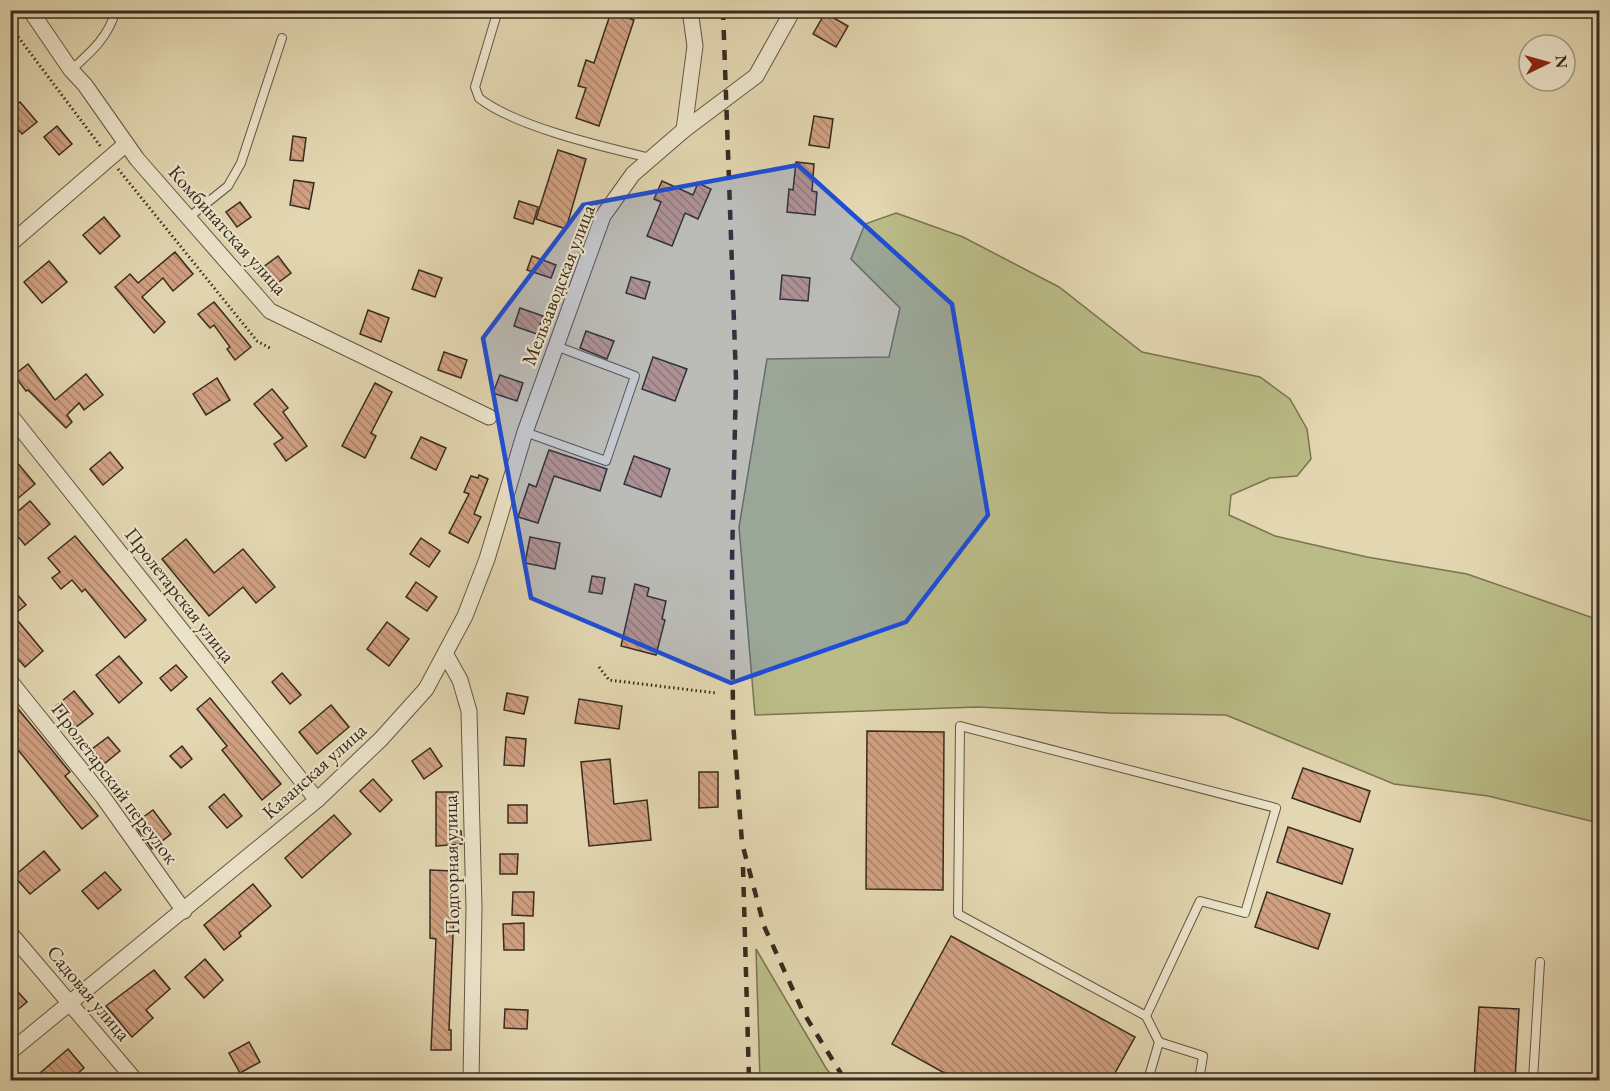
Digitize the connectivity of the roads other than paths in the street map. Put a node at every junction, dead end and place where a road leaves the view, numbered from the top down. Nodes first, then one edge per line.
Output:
1 (30, 10) edge
2 (116, 10) edge
3 (498, 10) edge
4 (690, 10) edge
5 (793, 10) edge
6 (282, 38) dead end
7 (71, 70) junction
8 (684, 130) junction
9 (126, 144) junction
10 (651, 159) junction
11 (188, 218) junction
12 (10, 244) edge
13 (556, 346) junction
14 (10, 415) edge
15 (489, 417) dead end
16 (525, 432) junction
17 (446, 655) junction
18 (10, 681) edge
19 (317, 800) junction
20 (184, 911) junction
21 (10, 933) edge
22 (1540, 962) dead end
23 (68, 1002) junction
24 (1146, 1016) junction
25 (1159, 1042) junction
26 (10, 1052) edge
27 (135, 1080) edge
28 (471, 1080) edge
29 (1148, 1080) edge
30 (1199, 1080) edge
31 (1533, 1080) edge

1 - 7 street, Комбинатская улица
2 - 7 lane
3 - 10 lane
4 - 8 street
5 - 8 street, Мельзаводская улица
6 - 11 lane
7 - 9 street, Комбинатская улица
8 - 10 street, Мельзаводская улица
9 - 11 street, Комбинатская улица
9 - 12 street
10 - 13 street, Мельзаводская улица
11 - 15 street, Комбинатская улица
13 - 16 street, Мельзаводская улица
13 - 16 lane
14 - 19 street, Пролетарская улица
16 - 17 street, Казанская улица
17 - 19 street, Казанская улица
17 - 28 street, Подгорная улица
18 - 20 street, Пролетарский переулок
19 - 20 street, Казанская улица
20 - 23 street, Казанская улица
21 - 23 street, Садовая улица
22 - 31 lane
23 - 26 street, Казанская улица
23 - 27 street, Садовая улица
24 - 24 lane
24 - 25 lane
25 - 29 lane
25 - 30 lane

